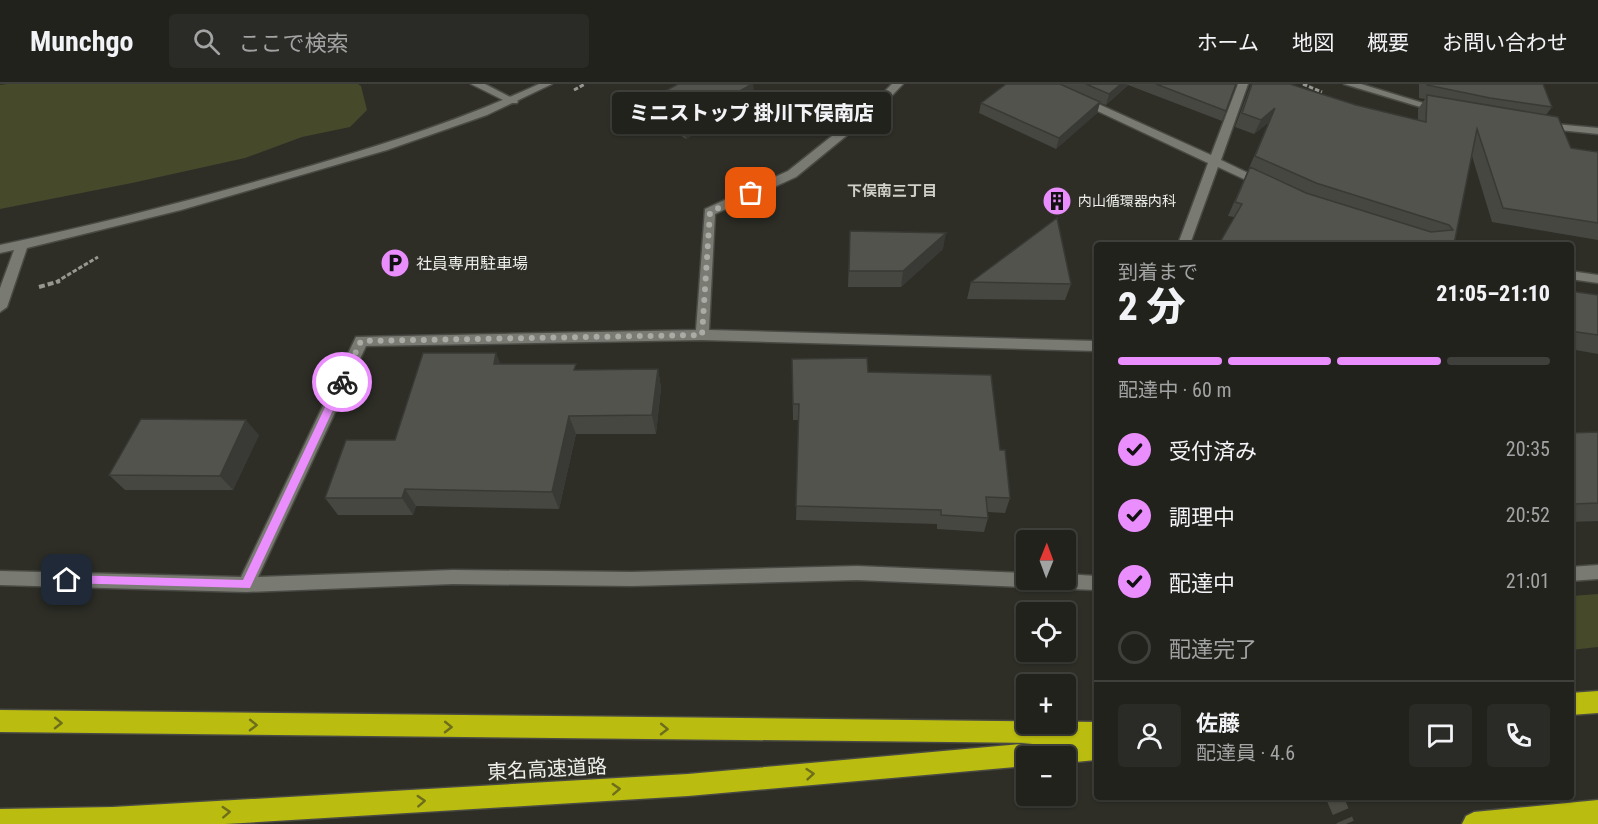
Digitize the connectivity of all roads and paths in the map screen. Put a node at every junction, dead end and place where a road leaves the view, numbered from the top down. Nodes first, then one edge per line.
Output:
1 (476, 84) edge
2 (547, 84) edge
3 (898, 84) edge
4 (1045, 84) edge
5 (1243, 84) edge
6 (1349, 84) edge
7 (513, 101) junction
8 (1448, 111) edge
9 (1534, 125) edge
10 (1598, 131) edge
11 (1216, 162) junction
12 (1274, 188) edge
13 (1185, 242) edge
14 (22, 244) junction
15 (0, 249) edge
16 (105, 253) dead end
17 (1574, 275) edge
18 (1598, 279) edge
19 (2, 301) edge
20 (702, 335) junction
21 (1094, 346) edge
22 (1598, 572) edge
23 (1574, 573) edge
24 (0, 578) edge
25 (1094, 583) edge
26 (246, 585) junction
27 (1598, 702) edge
28 (1574, 704) edge
29 (0, 721) edge
30 (1094, 733) edge
31 (1094, 749) edge
32 (1598, 812) edge
33 (0, 821) edge
34 (1474, 824) edge

1 - 7 street
2 - 7 street
3 - 20 street
4 - 11 street
5 - 11 street
6 - 8 street
7 - 14 street
9 - 10 street
11 - 12 street
11 - 13 street
14 - 15 street
14 - 19 street
16 - 19 path
17 - 18 street
20 - 21 street
20 - 26 street
22 - 23 street
24 - 26 street
25 - 26 street
27 - 28 highway
29 -> 30 highway
33 -> 31 highway, 東名高速道路
32 - 34 highway

